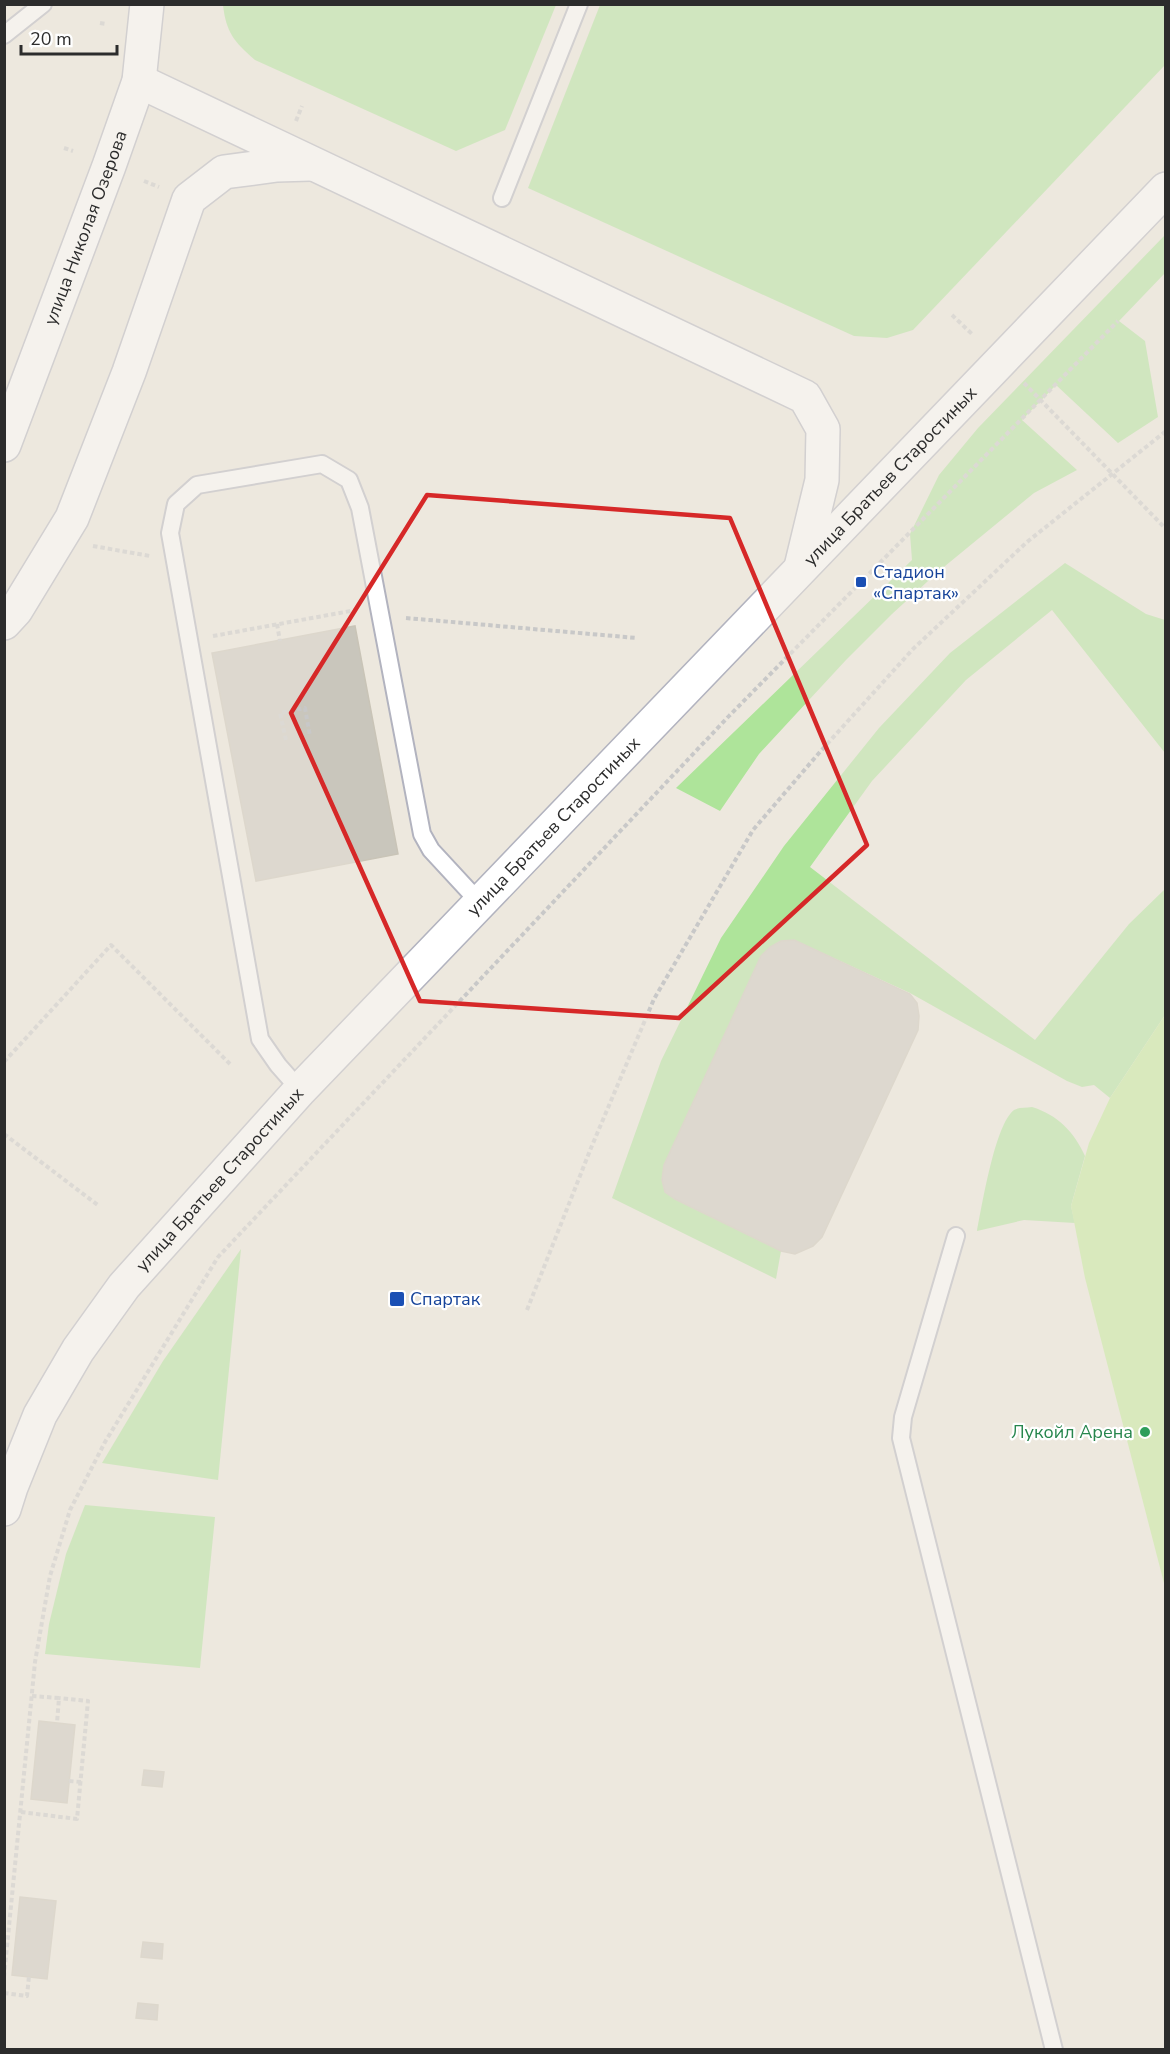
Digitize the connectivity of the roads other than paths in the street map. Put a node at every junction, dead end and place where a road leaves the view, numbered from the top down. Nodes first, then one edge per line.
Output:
1 (43, 4) edge
2 (147, 4) edge
3 (579, 4) edge
4 (4, 35) edge
5 (139, 81) junction
6 (314, 164) junction
7 (1166, 189) edge
8 (502, 198) dead end
9 (4, 445) edge
10 (801, 569) junction
11 (4, 623) edge
12 (480, 903) junction
13 (300, 1090) junction
14 (956, 1236) dead end
15 (4, 1509) edge
16 (1054, 2049) edge

1 - 4 lane
2 - 5 street, улица Николая Озерова
3 - 8 lane
5 - 6 street
5 - 9 street, улица Николая Озерова
6 - 10 street
6 - 11 street
7 - 10 street, улица Братьев Старостиных
10 - 12 street, улица Братьев Старостиных
12 - 13 street, улица Братьев Старостиных
12 - 13 lane
13 - 15 street, улица Братьев Старостиных
14 - 16 lane

